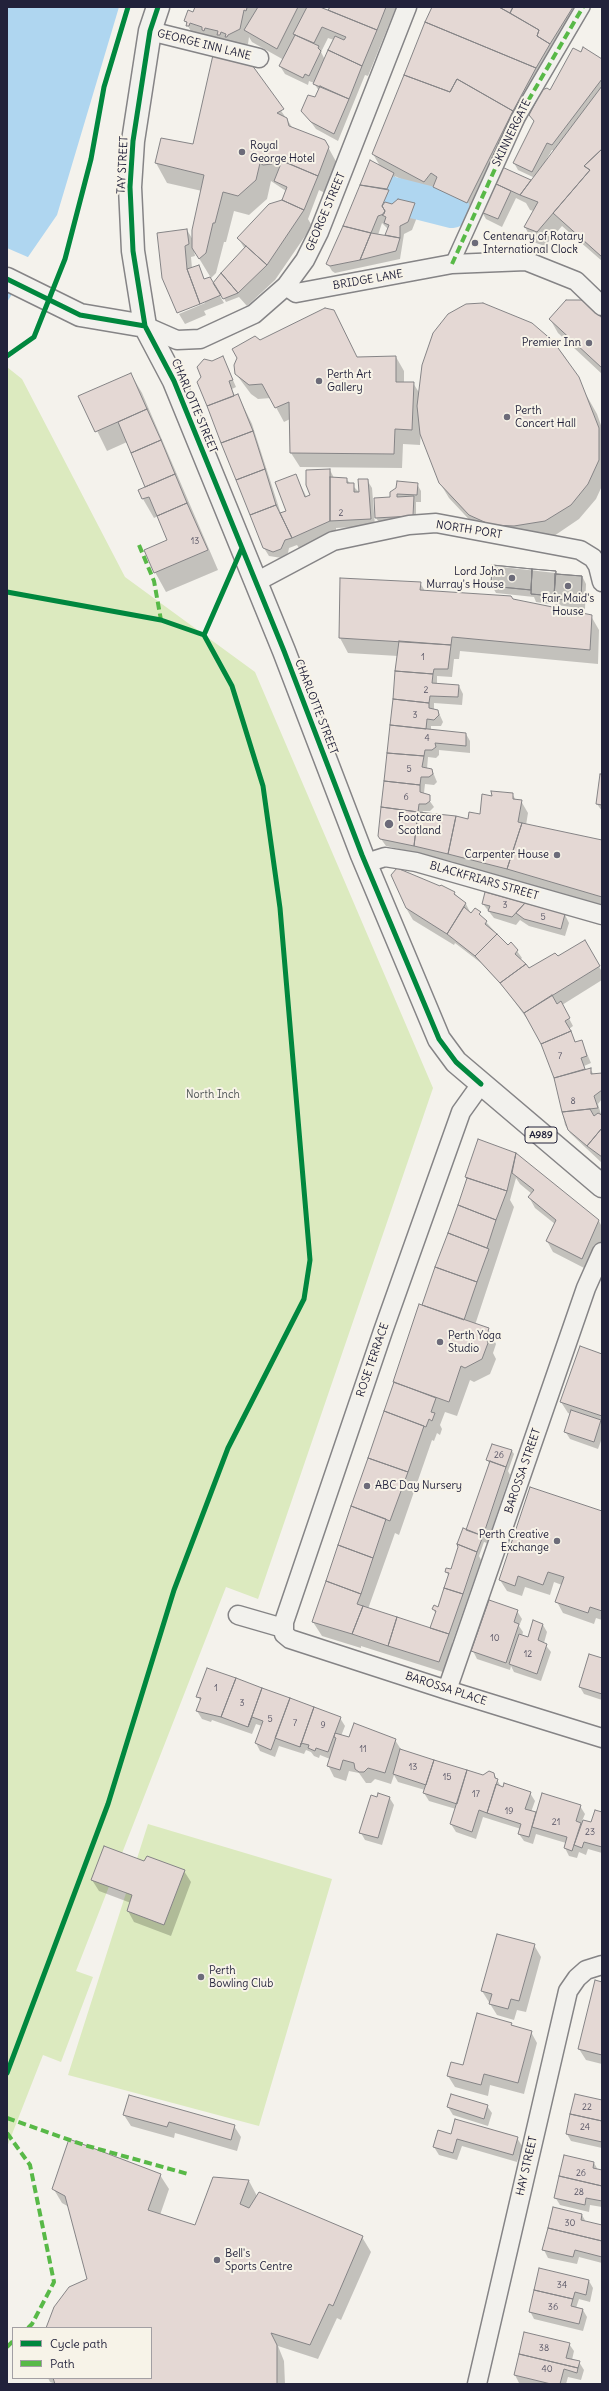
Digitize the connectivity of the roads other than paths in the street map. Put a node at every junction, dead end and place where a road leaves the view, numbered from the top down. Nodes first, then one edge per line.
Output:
1 (158, 7) edge
2 (407, 7) edge
3 (583, 7) edge
4 (150, 31) junction
5 (258, 58) dead end
6 (452, 264) junction
7 (7, 280) edge
8 (286, 286) junction
9 (602, 306) edge
10 (145, 326) junction
11 (600, 574) edge
12 (256, 582) junction
13 (366, 863) junction
14 (602, 915) edge
15 (481, 1084) junction
16 (602, 1186) edge
17 (602, 1252) edge
18 (238, 1615) dead end
19 (287, 1633) junction
20 (447, 1690) junction
21 (602, 1738) edge
22 (602, 1965) edge
23 (477, 2384) edge

1 - 4 main road, TAY STREET / A989
2 - 8 street, GEORGE STREET
3 - 6 street, SKINNERGATE
4 - 5 street, GEORGE INN LANE
4 - 10 main road, TAY STREET / A989
6 - 8 street, BRIDGE LANE
6 - 9 street, BRIDGE LANE
7 - 10 main road
8 - 10 street, GEORGE STREET
10 - 12 main road, CHARLOTTE STREET / A989
11 - 12 street, NORTH PORT
12 - 13 main road, CHARLOTTE STREET / A989
13 - 14 street, BLACKFRIARS STREET
13 - 15 main road, CHARLOTTE STREET / A989
15 - 16 main road, A989
15 - 19 street, ROSE TERRACE
17 - 20 street, BAROSSA STREET
18 - 19 street, BAROSSA PLACE
19 - 20 street, BAROSSA PLACE
20 - 21 street, BAROSSA PLACE
22 - 23 street, HAY STREET

